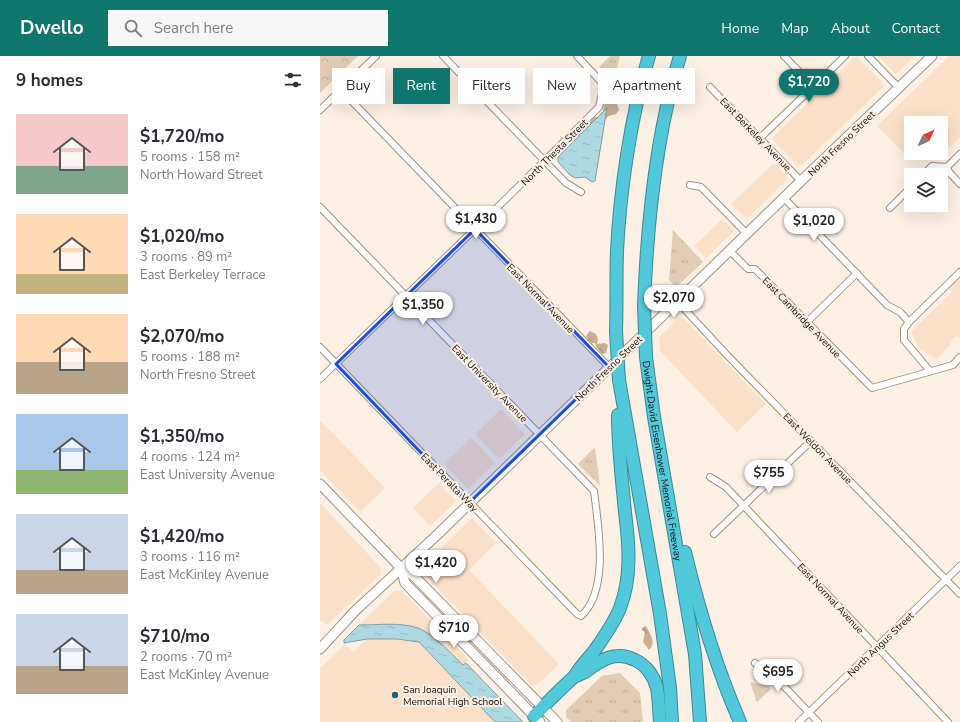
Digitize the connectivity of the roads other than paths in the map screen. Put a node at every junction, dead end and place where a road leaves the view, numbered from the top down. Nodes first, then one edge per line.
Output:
1 (376, 56) edge
2 (443, 56) edge
3 (577, 56) edge
4 (649, 56) edge
5 (680, 56) edge
6 (784, 56) edge
7 (845, 56) edge
8 (868, 56) edge
9 (932, 56) edge
10 (364, 68) edge
11 (813, 86) junction
12 (710, 87) dead end
13 (899, 88) junction
14 (332, 99) edge
15 (354, 104) edge
16 (320, 110) edge
17 (760, 138) junction
18 (960, 154) edge
19 (545, 161) junction
20 (947, 167) junction
21 (930, 168) edge
22 (801, 181) junction
23 (690, 184) dead end
24 (960, 184) edge
25 (581, 192) dead end
26 (904, 194) edge
27 (784, 198) junction
28 (320, 207) edge
29 (890, 208) dead end
30 (475, 229) junction
31 (747, 234) junction
32 (730, 250) junction
33 (960, 272) edge
34 (857, 273) junction
35 (406, 295) junction
36 (678, 301) junction
37 (909, 322) junction
38 (806, 323) junction
39 (320, 347) edge
40 (960, 358) edge
41 (336, 364) junction
42 (609, 367) junction
43 (930, 371) junction
44 (320, 378) edge
45 (619, 380) junction
46 (654, 417) junction
47 (539, 434) junction
48 (811, 441) junction
49 (710, 477) dead end
50 (320, 484) edge
51 (469, 503) junction
52 (743, 506) junction
53 (714, 534) dead end
54 (960, 566) edge
55 (401, 568) junction
56 (946, 580) junction
57 (960, 594) edge
58 (581, 616) joint
59 (877, 647) junction
60 (320, 649) edge
61 (756, 663) dead end
62 (575, 676) junction
63 (809, 713) junction
64 (539, 715) edge
65 (557, 722) edge
66 (660, 722) edge
67 (672, 722) edge
68 (700, 722) edge
69 (740, 722) edge
70 (800, 722) edge
71 (818, 722) edge
72 (948, 722) edge

1 - 10 street
2 - 19 street
3 - 19 street, North Thesta Street
4 - 45 highway, bridge
5 - 46 highway, Dwight David Eisenhower Memorial Freeway, bridge
6 - 11 street
7 - 11 street
8 - 13 street
9 - 13 main road, North Fresno Street
11 - 17 street
12 - 17 street, East Berkeley Avenue
13 - 22 main road, North Fresno Street
14 - 16 street
15 - 30 street, East Normal Avenue
17 - 22 street, East Berkeley Avenue
18 - 20 street
19 - 25 street
19 - 30 street, North Thesta Street
20 - 21 street
20 - 24 street
22 - 27 main road, North Fresno Street
23 - 31 street
26 - 29 street
27 - 31 main road, North Fresno Street
27 - 34 street
28 - 35 street, East University Avenue
30 - 35 street, North Thesta Street
30 - 42 street, East Normal Avenue
31 - 32 main road, North Fresno Street
32 - 36 main road, North Fresno Street
32 - 38 street, East Cambridge Avenue
33 - 37 street
34 - 37 street
34 - 38 street
35 - 41 street, North Thesta Street
35 - 47 street, East University Avenue
36 - 42 main road, North Fresno Street
36 - 48 street, East Weldon Avenue
37 - 43 street
38 - 43 street, East Cambridge Avenue
39 - 41 street, East Peralta Way
40 - 43 street
41 - 44 street, North Thesta Street
41 - 51 street, East Peralta Way
42 - 47 main road, North Fresno Street
45 - 62 highway
45 - 67 highway
46 - 68 highway, Dwight David Eisenhower Memorial Freeway
46 - 69 highway
47 - 51 main road, North Fresno Street
47 - 58 street, East University Avenue
48 - 52 street
48 - 56 street, East Weldon Avenue
49 - 52 street, East Normal Avenue
50 - 55 main road
51 - 55 main road, North Fresno Street
51 - 58 street, East Peralta Way
52 - 53 street
52 - 59 street, East Normal Avenue
54 - 56 street, North Angus Street
55 - 60 main road, North Fresno Street
55 - 64 main road
56 - 57 street, East Weldon Avenue
56 - 59 street, North Angus Street
59 - 63 street, North Angus Street
59 - 72 street, East Normal Avenue
61 - 63 street
62 - 64 highway
62 - 66 highway
63 - 70 street, North Angus Street
63 - 71 street
64 - 65 main road

